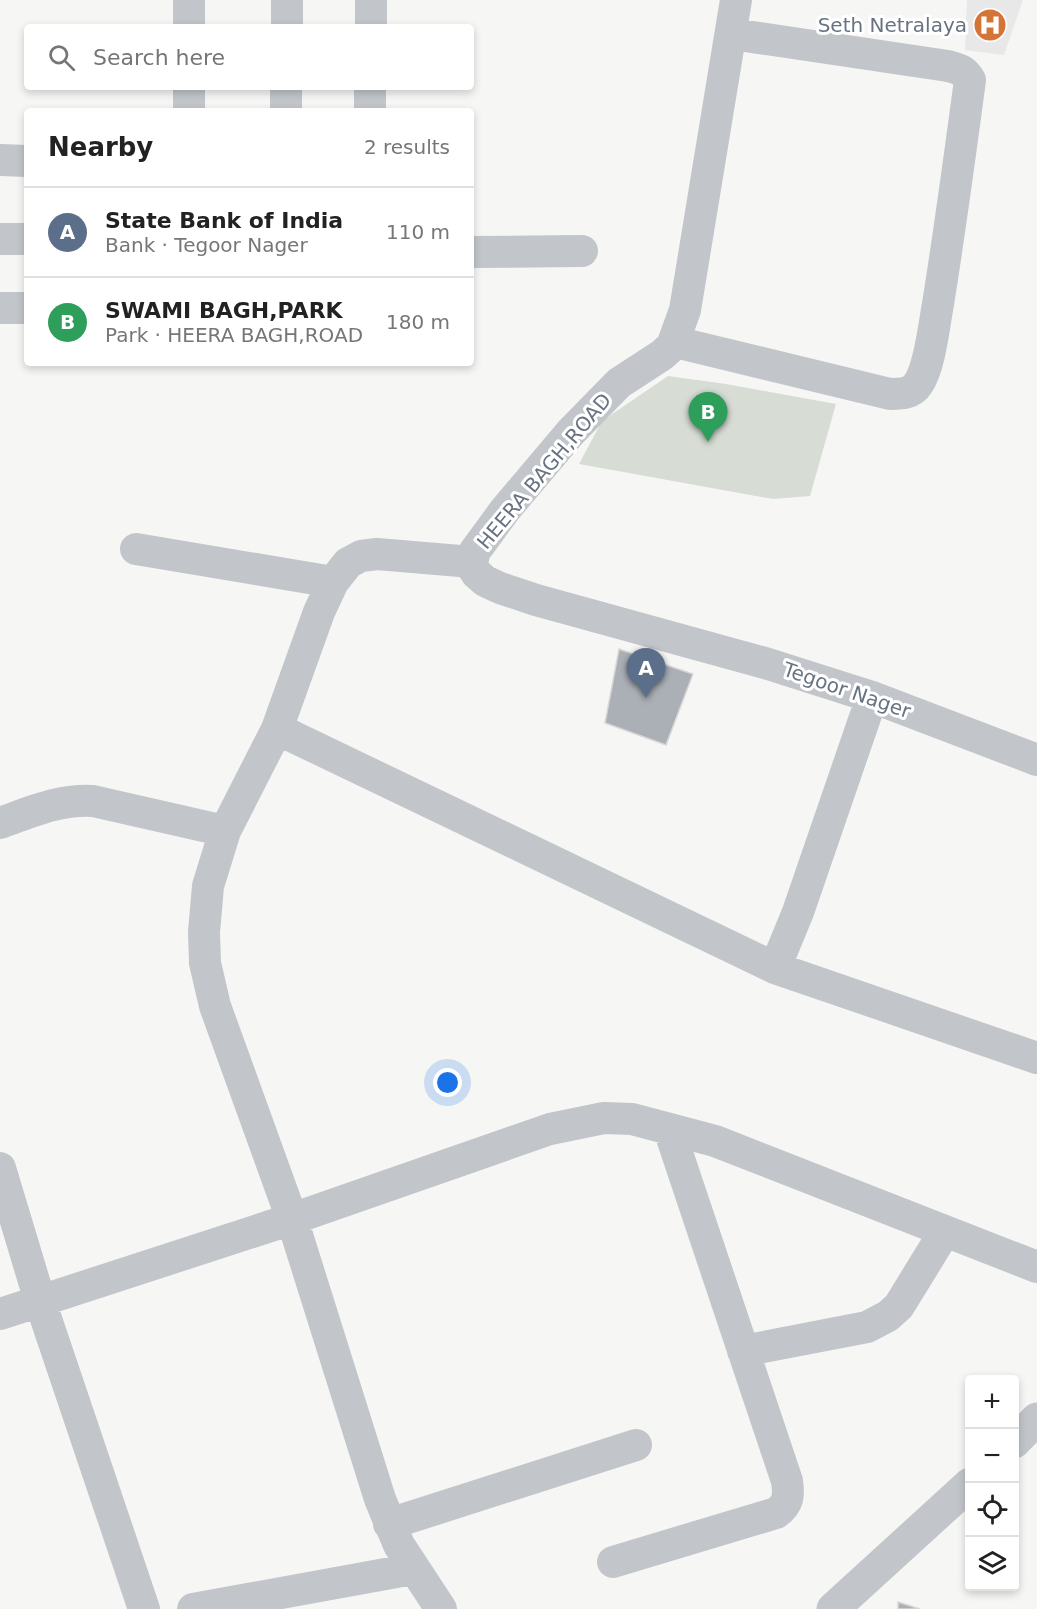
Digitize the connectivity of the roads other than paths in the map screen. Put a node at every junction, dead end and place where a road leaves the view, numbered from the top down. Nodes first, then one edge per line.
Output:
1 (189, 0) edge
2 (287, 0) edge
3 (371, 0) edge
4 (736, 0) edge
5 (189, 24) edge
6 (287, 24) edge
7 (371, 24) edge
8 (732, 34) junction
9 (189, 90) edge
10 (286, 90) edge
11 (370, 90) edge
12 (189, 108) edge
13 (286, 108) edge
14 (370, 108) edge
15 (0, 160) edge
16 (24, 160) edge
17 (0, 239) edge
18 (24, 240) edge
19 (582, 250) dead end
20 (474, 252) edge
21 (0, 308) edge
22 (24, 308) edge
23 (675, 342) junction
24 (136, 549) dead end
25 (471, 562) junction
26 (333, 582) junction
27 (653, 632) joint
28 (872, 697) junction
29 (277, 729) junction
30 (1037, 760) edge
31 (0, 823) edge
32 (225, 831) junction
33 (775, 968) junction
34 (1037, 1058) edge
35 (669, 1129) junction
36 (0, 1168) edge
37 (292, 1220) junction
38 (945, 1231) junction
39 (1037, 1267) edge
40 (40, 1300) junction
41 (0, 1314) edge
42 (743, 1351) junction
43 (1037, 1419) edge
44 (1019, 1438) edge
45 (636, 1445) dead end
46 (965, 1488) edge
47 (389, 1524) junction
48 (613, 1562) dead end
49 (413, 1569) junction
50 (144, 1609) edge
51 (193, 1609) edge
52 (441, 1609) edge
53 (833, 1609) edge

1 - 5 street
2 - 6 street
3 - 7 street
4 - 8 street
8 - 23 street
8 - 23 street
9 - 12 street
10 - 13 street
11 - 14 street
15 - 16 street
17 - 18 street
19 - 20 street
21 - 22 street
23 - 25 street, HEERA BAGH,ROAD
24 - 26 street
25 - 26 street
25 - 27 street, HEERA BAGH,ROAD
26 - 29 street
27 - 28 street, Tegoor Nager
28 - 30 street, Tegoor Nager
28 - 33 street
29 - 32 street
29 - 33 street
31 - 32 street
32 - 37 street
33 - 34 street
35 - 37 street
35 - 38 street
35 - 42 street
36 - 40 street
37 - 40 street
37 - 47 street
38 - 39 street
38 - 42 street
40 - 41 street
40 - 50 street
42 - 48 street
43 - 44 street
45 - 47 street
46 - 53 street
47 - 49 street
49 - 51 street
49 - 52 street

